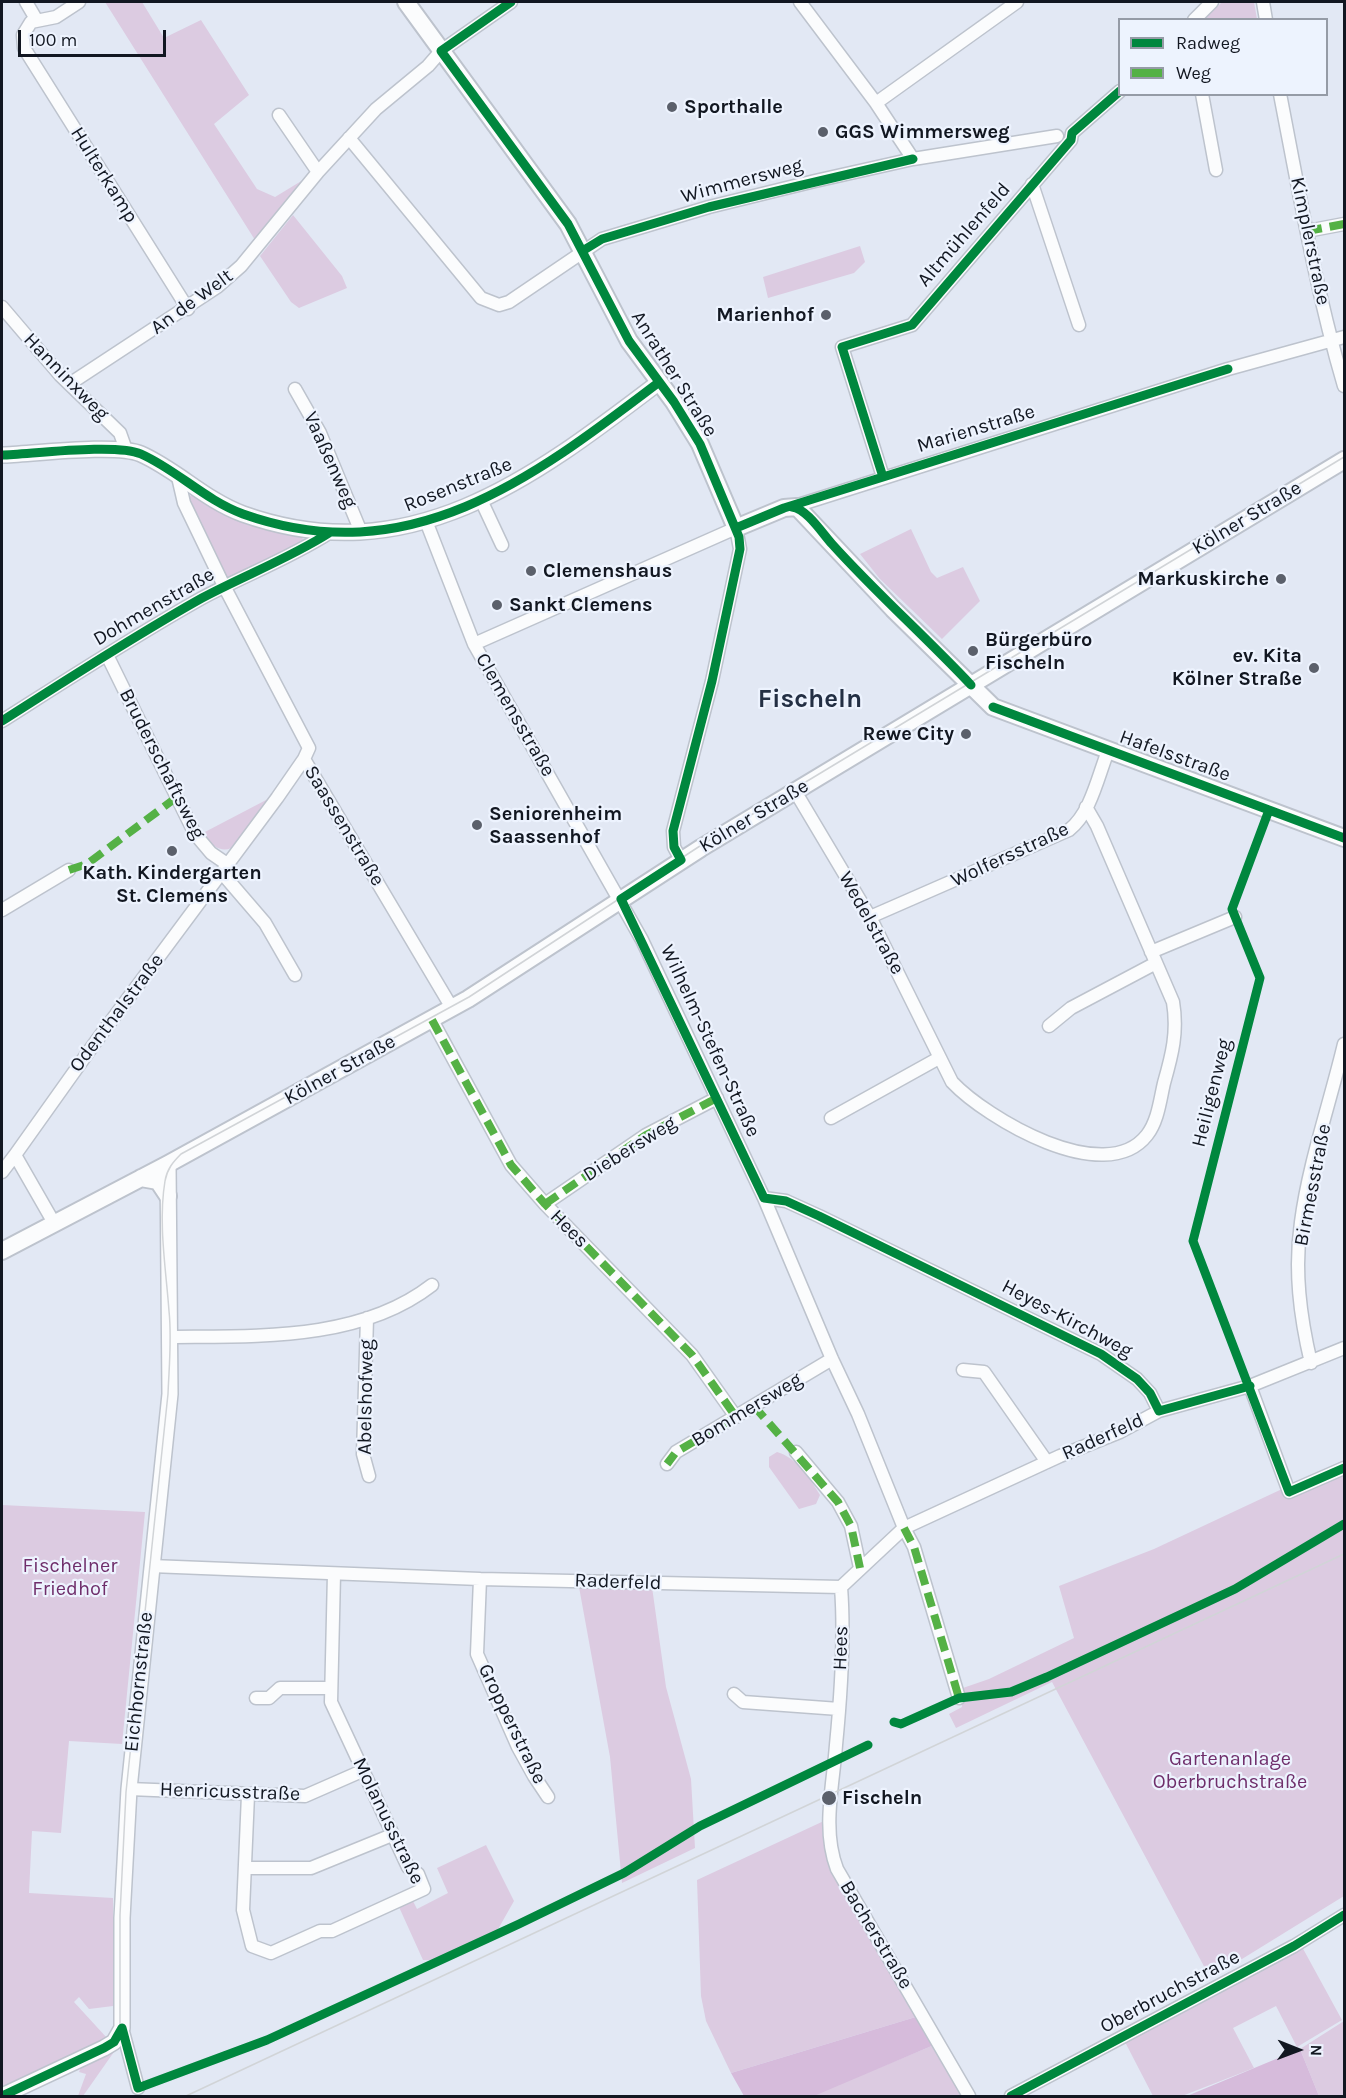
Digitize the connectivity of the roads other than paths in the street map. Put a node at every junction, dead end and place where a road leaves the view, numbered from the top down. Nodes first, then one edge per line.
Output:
1 (26, 2) edge
2 (79, 2) edge
3 (406, 2) edge
4 (511, 2) edge
5 (800, 2) edge
6 (1017, 2) edge
7 (1212, 2) edge
8 (1263, 2) edge
9 (1196, 18) edge
10 (1266, 18) edge
11 (36, 19) junction
12 (441, 51) junction
13 (1118, 92) edge
14 (1202, 96) edge
15 (1280, 96) edge
16 (876, 102) junction
17 (279, 115) dead end
18 (349, 138) junction
19 (1065, 138) junction
20 (913, 159) junction
21 (1216, 170) dead end
22 (318, 172) junction
23 (1032, 184) junction
24 (1344, 224) edge
25 (1306, 231) junction
26 (584, 250) junction
27 (2, 307) edge
28 (188, 309) junction
29 (1078, 325) dead end
30 (1344, 337) edge
31 (1331, 340) junction
32 (71, 383) junction
33 (658, 383) junction
34 (1344, 386) edge
35 (296, 389) dead end
36 (126, 450) junction
37 (2, 455) edge
38 (1344, 460) edge
39 (178, 477) junction
40 (883, 477) junction
41 (481, 500) junction
42 (792, 507) junction
43 (426, 521) junction
44 (736, 528) junction
45 (321, 532) junction
46 (361, 532) junction
47 (502, 545) dead end
48 (224, 586) junction
49 (474, 644) junction
50 (107, 655) junction
51 (971, 685) junction
52 (2, 721) edge
53 (1108, 751) junction
54 (304, 759) junction
55 (795, 791) junction
56 (1086, 807) junction
57 (1344, 838) edge
58 (681, 860) junction
59 (224, 869) junction
60 (69, 870) dead end
61 (621, 899) junction
62 (2, 910) edge
63 (870, 917) junction
64 (1235, 917) dead end
65 (1154, 957) junction
66 (295, 975) dead end
67 (452, 1008) junction
68 (432, 1020) junction
69 (1049, 1026) dead end
70 (1344, 1044) edge
71 (939, 1058) junction
72 (717, 1098) junction
73 (831, 1118) dead end
74 (15, 1155) junction
75 (168, 1164) junction
76 (2, 1172) edge
77 (141, 1178) junction
78 (168, 1196) junction
79 (765, 1198) junction
80 (545, 1204) junction
81 (54, 1223) junction
82 (2, 1251) edge
83 (432, 1285) dead end
84 (367, 1317) junction
85 (171, 1337) junction
86 (1344, 1348) edge
87 (832, 1359) junction
88 (1311, 1363) junction
89 (963, 1370) dead end
90 (1250, 1386) junction
91 (1159, 1411) junction
92 (736, 1417) junction
93 (796, 1452) dead end
94 (1047, 1462) junction
95 (667, 1464) dead end
96 (1344, 1468) edge
97 (369, 1476) dead end
98 (904, 1528) junction
99 (151, 1566) junction
100 (860, 1568) junction
101 (334, 1574) junction
102 (480, 1579) junction
103 (841, 1587) junction
104 (331, 1688) junction
105 (734, 1694) dead end
106 (256, 1698) dead end
107 (959, 1698) dead end
108 (839, 1708) junction
109 (835, 1761) joint
110 (362, 1771) junction
111 (129, 1789) junction
112 (248, 1795) junction
113 (548, 1797) dead end
114 (392, 1834) junction
115 (245, 1868) junction
116 (1344, 1915) edge
117 (122, 2028) junction
118 (138, 2088) dead end
119 (2, 2097) edge
120 (969, 2097) edge
121 (1011, 2097) edge

1 - 11 street
2 - 11 street
3 - 12 main road, Anrather Straße
4 - 12 street, An de Welt
5 - 16 street
6 - 16 street
7 - 9 street
8 - 10 street
11 - 28 street, Hulterkamp
12 - 18 street, An de Welt
12 - 26 main road, Anrather Straße
13 - 19 street, Altmühlenfeld
14 - 21 street
15 - 25 street, Kimplerstraße
16 - 20 street
17 - 22 street
18 - 22 street, An de Welt
18 - 26 street, Wimmersweg
19 - 20 street, Wimmersweg
19 - 23 street, Altmühlenfeld
20 - 26 street, Wimmersweg
22 - 28 street, An de Welt
23 - 29 street, Altmühlenfeld
23 - 40 street, Altmühlenfeld
24 - 25 street
25 - 31 street, Kimplerstraße
26 - 33 main road, Anrather Straße
27 - 32 street, Hanninxweg
28 - 32 street, An de Welt
30 - 31 street, Marienstraße
31 - 34 street, Kimplerstraße
31 - 40 street, Marienstraße
32 - 36 street, Hanninxweg
33 - 41 street, Rosenstraße
33 - 44 main road, Anrather Straße
35 - 46 street, Vaaßenweg
36 - 37 street
36 - 39 street, Rosenstraße
38 - 51 main road, Kölner Straße
39 - 45 street, Rosenstraße
39 - 48 street, Saassenstraße
40 - 42 street, Marienstraße
41 - 43 street, Rosenstraße
41 - 47 street
42 - 44 main road, Marienstraße
42 - 51 main road, Hafelsstraße
43 - 46 street, Rosenstraße
43 - 49 street, Clemensstraße
44 - 49 street, Marienstraße
44 - 58 street, Anrather Straße
45 - 46 street, Rosenstraße
45 - 48 street, Dohmenstraße
48 - 50 street, Dohmenstraße
48 - 54 street, Saassenstraße
49 - 61 street, Clemensstraße
50 - 52 street, Dohmenstraße
50 - 59 street, Bruderschaftsweg
51 - 53 main road, Hafelsstraße
51 - 55 main road, Kölner Straße
53 - 56 street, Wolfersstraße
53 - 57 main road, Hafelsstraße
54 - 59 street, Odenthalstraße
54 - 67 street, Saassenstraße
55 - 58 main road, Kölner Straße
55 - 63 street, Wedelstraße
56 - 63 street, Wolfersstraße
56 - 65 street, Wedelstraße
58 - 61 main road, Kölner Straße
59 - 66 street
59 - 74 street, Odenthalstraße
60 - 62 street
61 - 67 main road, Kölner Straße
61 - 72 street, Wilhelm-Stefen-Straße
63 - 71 street, Wedelstraße
64 - 65 street
65 - 69 street
65 - 71 street, Wedelstraße
67 - 68 main road, Kölner Straße
68 - 75 main road, Kölner Straße
68 - 80 street, Hees
70 - 88 street, Birmesstraße
71 - 73 street
72 - 79 street, Wilhelm-Stefen-Straße
72 - 80 street, Diebersweg
74 - 76 street, Odenthalstraße
74 - 81 street
75 - 77 main road, Kölner Straße
75 - 78 street, Eichhornstraße
77 - 78 main road
77 - 81 main road, Kölner Straße
78 - 85 street, Eichhornstraße
79 - 87 street, Wilhelm-Stefen-Straße
79 - 91 street, Heyes-Kirchweg
80 - 92 street, Hees
81 - 82 main road, Kölner Straße
83 - 84 street
84 - 85 street
84 - 97 street, Abelshofweg
85 - 99 street, Eichhornstraße
86 - 88 street
87 - 92 street, Bommersweg
87 - 98 street, Wilhelm-Stefen-Straße
88 - 90 street
89 - 94 street, Raderfeld
90 - 91 street
90 - 96 street
91 - 94 street, Raderfeld
92 - 95 street, Bommersweg
93 - 100 street
94 - 98 street, Raderfeld
98 - 100 street, Raderfeld
98 - 107 street, Wilhelm-Stefen-Straße
99 - 101 street, Raderfeld
99 - 111 street, Eichhornstraße
100 - 103 street, Raderfeld
101 - 102 street, Raderfeld
101 - 104 street, Molanusstraße
102 - 103 street, Raderfeld
102 - 113 street, Gropperstraße
103 - 108 street, Hees
104 - 106 street
104 - 110 street, Molanusstraße
105 - 108 street
108 - 109 street, Hees
109 - 120 street, Bacherstraße
110 - 112 street, Henricusstraße
110 - 114 street, Molanusstraße
111 - 112 street, Henricusstraße
111 - 117 street, Eichhornstraße
112 - 115 street
114 - 115 street
114 - 115 street, Molanusstraße
116 - 121 street, Oberbruchstraße
117 - 118 street, Eichhornstraße
117 - 119 street

